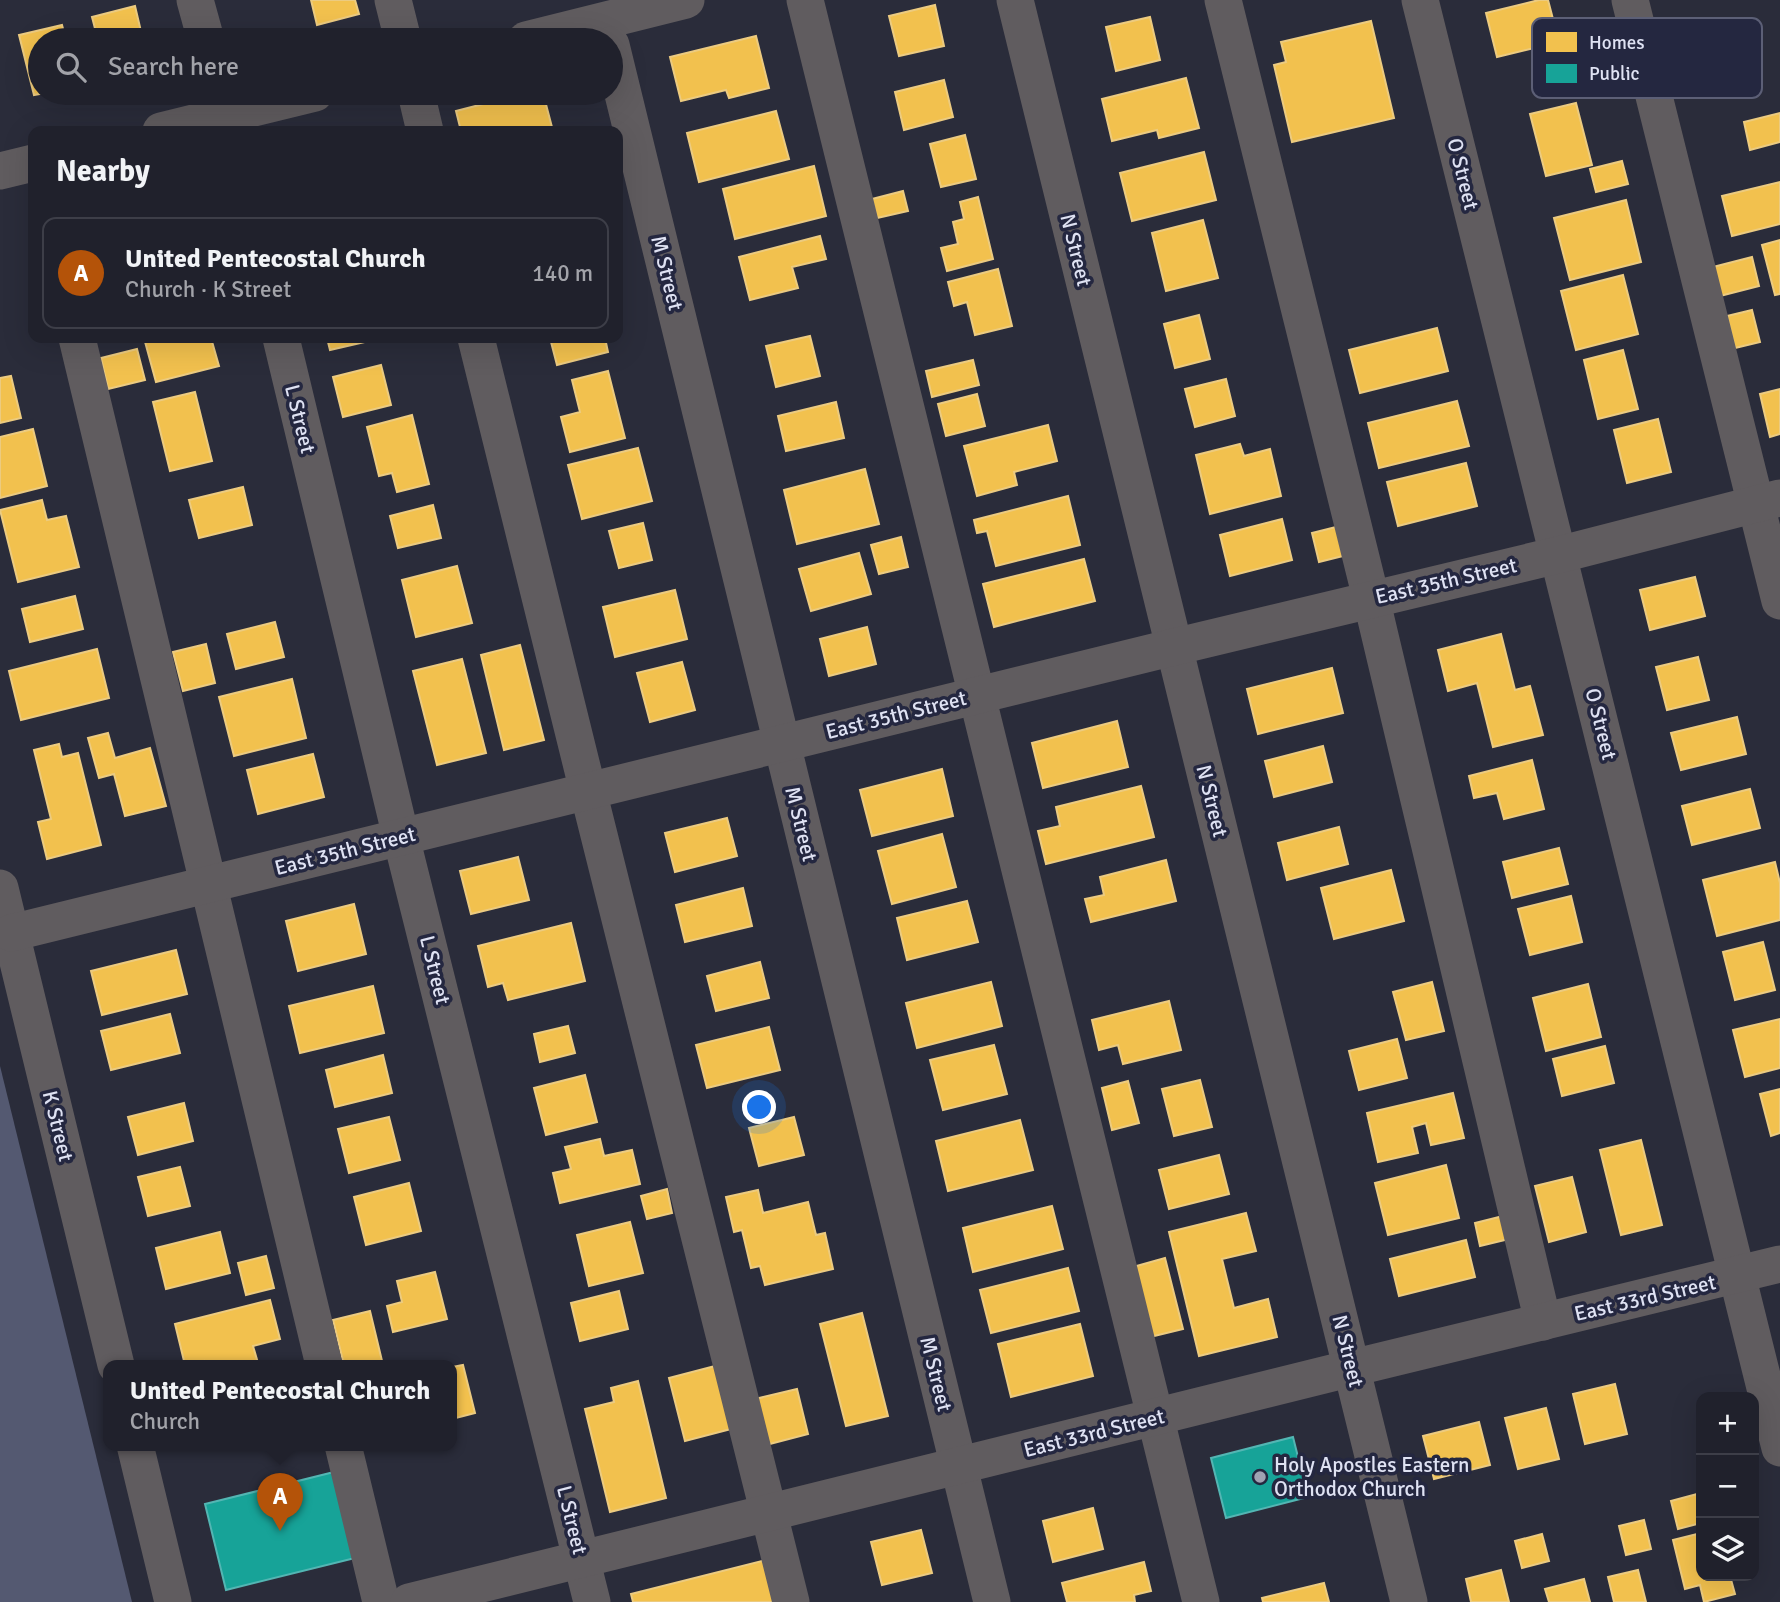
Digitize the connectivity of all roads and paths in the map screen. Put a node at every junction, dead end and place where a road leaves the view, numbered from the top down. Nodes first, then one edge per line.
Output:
1 (195, 0) edge
2 (393, 0) edge
3 (686, 0) edge
4 (805, 0) edge
5 (1015, 0) edge
6 (1223, 0) edge
7 (1420, 0) edge
8 (1630, 0) edge
9 (1635, 18) edge
10 (606, 27) edge
11 (203, 28) edge
12 (400, 28) edge
13 (623, 96) edge
14 (1657, 98) edge
15 (262, 105) edge
16 (419, 105) edge
17 (226, 113) edge
18 (179, 126) edge
19 (424, 126) edge
20 (28, 164) edge
21 (0, 171) edge
22 (78, 343) edge
23 (282, 343) edge
24 (477, 343) edge
25 (1768, 501) edge
26 (1558, 555) junction
27 (1371, 598) junction
28 (1780, 601) edge
29 (1174, 647) junction
30 (977, 695) junction
31 (782, 743) junction
32 (588, 791) junction
33 (401, 837) junction
34 (208, 884) junction
35 (0, 888) edge
36 (11, 933) junction
37 (1780, 1264) edge
38 (1738, 1275) junction
39 (1543, 1322) junction
40 (115, 1360) edge
41 (323, 1360) edge
42 (1352, 1368) junction
43 (1156, 1417) junction
44 (1780, 1448) edge
45 (136, 1451) edge
46 (344, 1451) edge
47 (959, 1466) junction
48 (769, 1513) junction
49 (582, 1559) junction
50 (173, 1602) edge
51 (381, 1602) edge
52 (409, 1602) edge
53 (592, 1602) edge
54 (791, 1602) edge
55 (992, 1602) edge
56 (1201, 1602) edge
57 (1409, 1602) edge

1 - 11 street
2 - 12 street
3 - 10 street
4 - 30 street
5 - 29 street, N Street
6 - 27 street
7 - 26 street, O Street
8 - 9 street
13 - 31 street, M Street
14 - 25 street
15 - 17 street
16 - 19 street
17 - 18 street
20 - 21 street
22 - 34 street
23 - 33 street, L Street
24 - 32 street
25 - 26 street, East 35th Street
25 - 28 street
26 - 27 street, East 35th Street
26 - 38 street, O Street
27 - 29 street, East 35th Street
27 - 39 street
29 - 30 street, East 35th Street
29 - 42 street, N Street
30 - 31 street, East 35th Street
30 - 43 street
31 - 32 street, East 35th Street
31 - 47 street, M Street
32 - 33 street, East 35th Street
32 - 48 street
33 - 34 street, East 35th Street
33 - 49 street, L Street
34 - 36 street, East 35th Street
34 - 41 street
35 - 36 street, K Street
36 - 40 street, K Street
37 - 38 street, East 33rd Street
38 - 39 street, East 33rd Street
38 - 44 street, O Street
39 - 42 street, East 33rd Street
42 - 43 street, East 33rd Street
42 - 57 street, N Street
43 - 47 street, East 33rd Street
43 - 56 street
45 - 50 street
46 - 51 street
47 - 48 street, East 33rd Street
47 - 55 street, M Street
48 - 49 street, East 33rd Street
48 - 54 street
49 - 52 street, East 33rd Street
49 - 53 street, L Street

